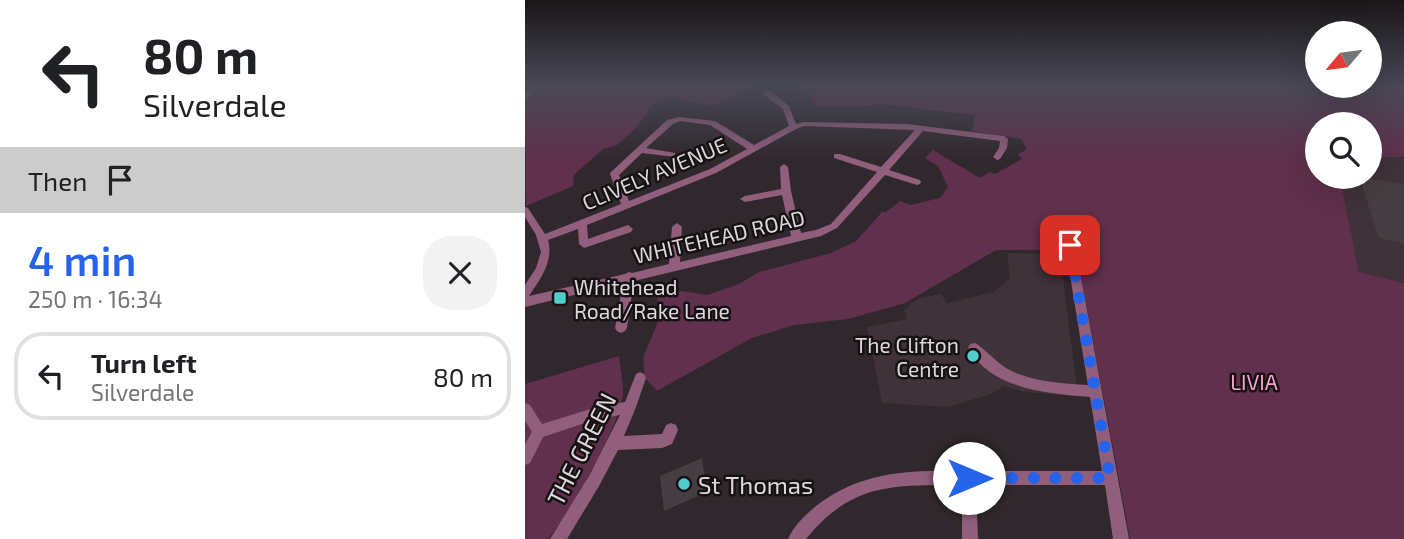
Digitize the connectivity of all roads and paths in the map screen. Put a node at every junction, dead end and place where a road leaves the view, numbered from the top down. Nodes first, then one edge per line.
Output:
1 (786, 109) edge
2 (793, 127) junction
3 (921, 128) junction
4 (1004, 139) junction
5 (1015, 141) dead end
6 (754, 149) junction
7 (639, 150) junction
8 (672, 155) dead end
9 (837, 156) dead end
10 (997, 157) dead end
11 (785, 167) dead end
12 (883, 170) junction
13 (918, 182) dead end
14 (786, 191) junction
15 (745, 199) dead end
16 (626, 205) junction
17 (525, 210) edge
18 (582, 223) junction
19 (677, 227) dead end
20 (628, 229) dead end
21 (544, 237) junction
22 (797, 238) junction
23 (1070, 245) dead end
24 (674, 266) junction
25 (629, 276) junction
26 (525, 294) edge
27 (525, 302) edge
28 (621, 327) dead end
29 (974, 348) dead end
30 (640, 378) dead end
31 (1095, 391) junction
32 (630, 407) junction
33 (525, 409) edge
34 (671, 430) dead end
35 (539, 432) junction
36 (615, 443) junction
37 (525, 458) edge
38 (969, 478) junction
39 (1110, 478) junction
40 (558, 539) edge
41 (796, 539) edge
42 (970, 539) edge
43 (1121, 539) edge

1 - 2 street
2 - 3 street, CLIVELY AVENUE
2 - 6 street, CLIVELY AVENUE
3 - 4 street, CLIVELY AVENUE
3 - 12 street, WHITEHEAD ROAD
4 - 5 street, CLIVELY AVENUE
4 - 10 street
6 - 7 street
6 - 16 street, CLIVELY AVENUE
7 - 8 street
7 - 16 street
9 - 12 street
11 - 14 street
12 - 13 street
12 - 22 street, WHITEHEAD ROAD
14 - 15 street
14 - 22 street
16 - 18 street, CLIVELY AVENUE
17 - 21 street
18 - 20 street
18 - 21 street, CLIVELY AVENUE
19 - 24 street
21 - 26 street
22 - 24 street, WHITEHEAD ROAD
23 - 31 street
24 - 25 street, WHITEHEAD ROAD
25 - 27 street, WHITEHEAD ROAD
25 - 28 street
29 - 31 street
30 - 32 street, THE GREEN
31 - 39 street
32 - 35 street
32 - 36 street, THE GREEN
33 - 35 street
34 - 36 street
35 - 37 street
36 - 40 street, THE GREEN
38 - 39 street
38 - 41 street
38 - 42 street
39 - 43 street

